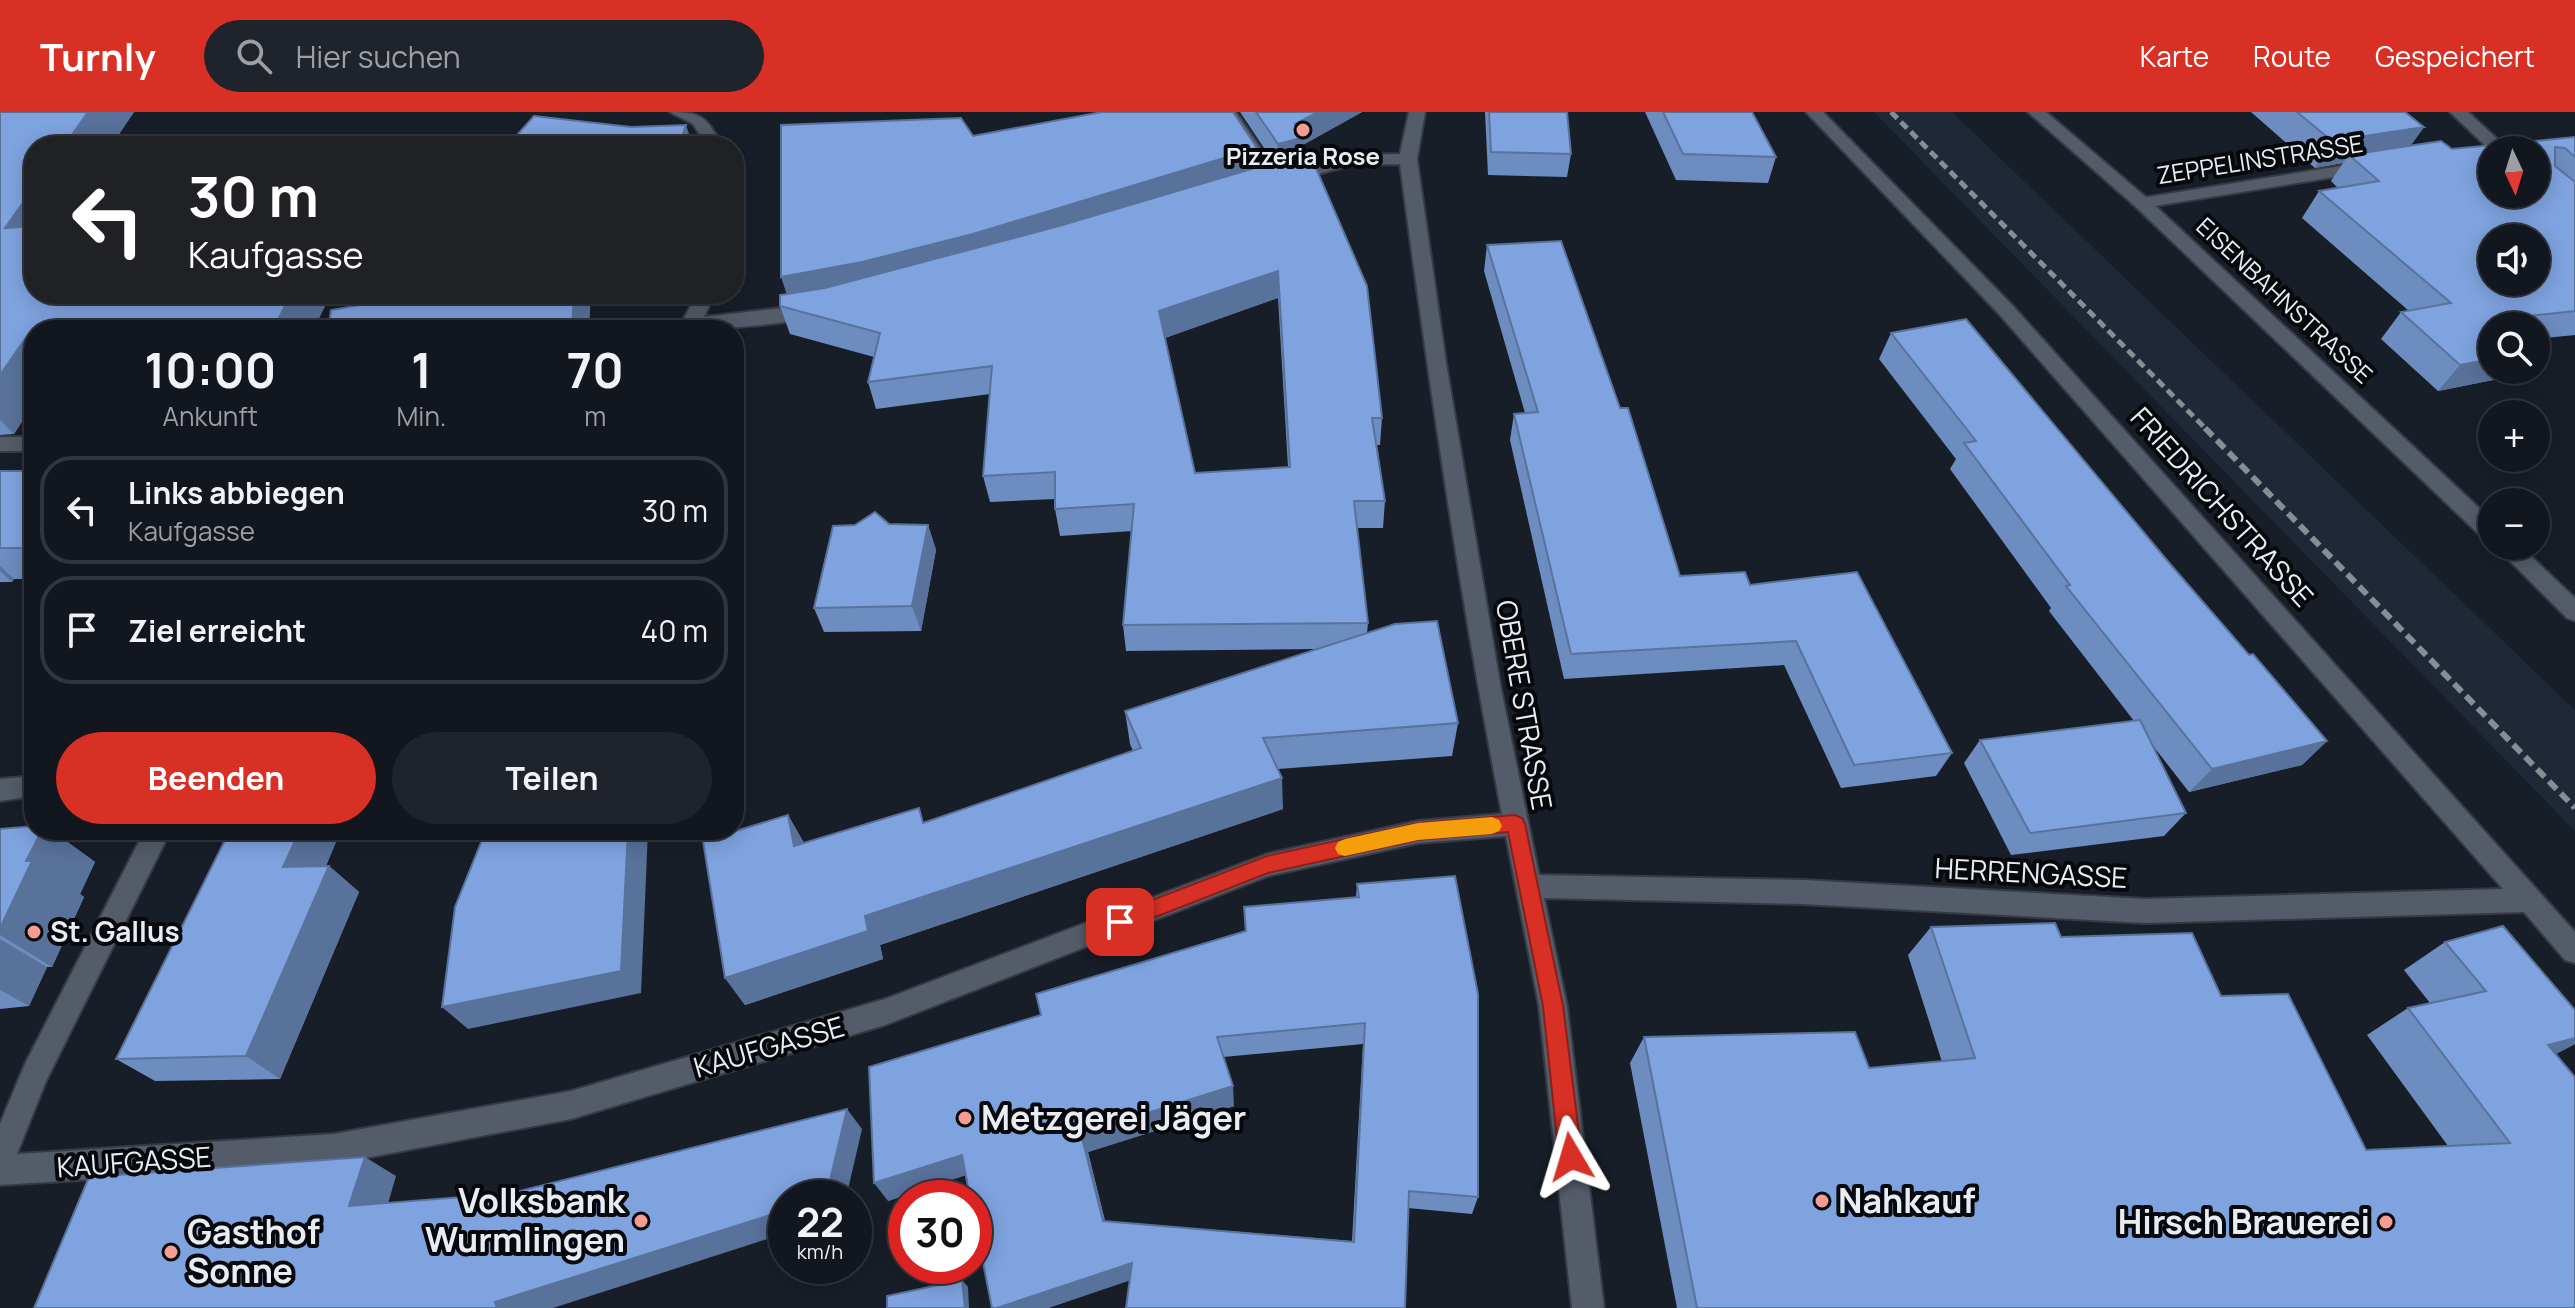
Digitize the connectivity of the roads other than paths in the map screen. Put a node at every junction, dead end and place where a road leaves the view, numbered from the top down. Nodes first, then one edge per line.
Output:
1 (678, 112) edge
2 (1228, 112) edge
3 (1417, 112) edge
4 (1814, 112) edge
5 (2036, 112) edge
6 (2458, 112) edge
7 (709, 136) edge
8 (2484, 136) edge
9 (1408, 159) junction
10 (2389, 164) edge
11 (2142, 203) junction
12 (833, 307) edge
13 (744, 321) edge
14 (0, 444) edge
15 (24, 444) edge
16 (2478, 520) edge
17 (2521, 560) edge
18 (2575, 612) edge
19 (24, 787) edge
20 (0, 790) edge
21 (1515, 824) junction
22 (153, 840) edge
23 (1531, 886) junction
24 (2529, 900) junction
25 (2575, 951) edge
26 (0, 1159) edge
27 (0, 1170) edge
28 (1588, 1308) edge

1 - 7 street
2 - 9 street
3 - 9 street, OBERE STRASSE
4 - 24 street, FRIEDRICHSTRASSE
5 - 11 street, EISENBAHNSTRASSE
6 - 8 street
9 - 21 street, OBERE STRASSE
10 - 11 street, ZEPPELINSTRASSE
11 - 16 street, EISENBAHNSTRASSE
12 - 13 street
14 - 15 street
17 - 18 street
19 - 20 street
21 - 23 street, OBERE STRASSE
21 - 27 street, KAUFGASSE
22 - 26 street
23 - 24 street, HERRENGASSE
23 - 28 street, OBERE STRASSE
24 - 25 street, FRIEDRICHSTRASSE

